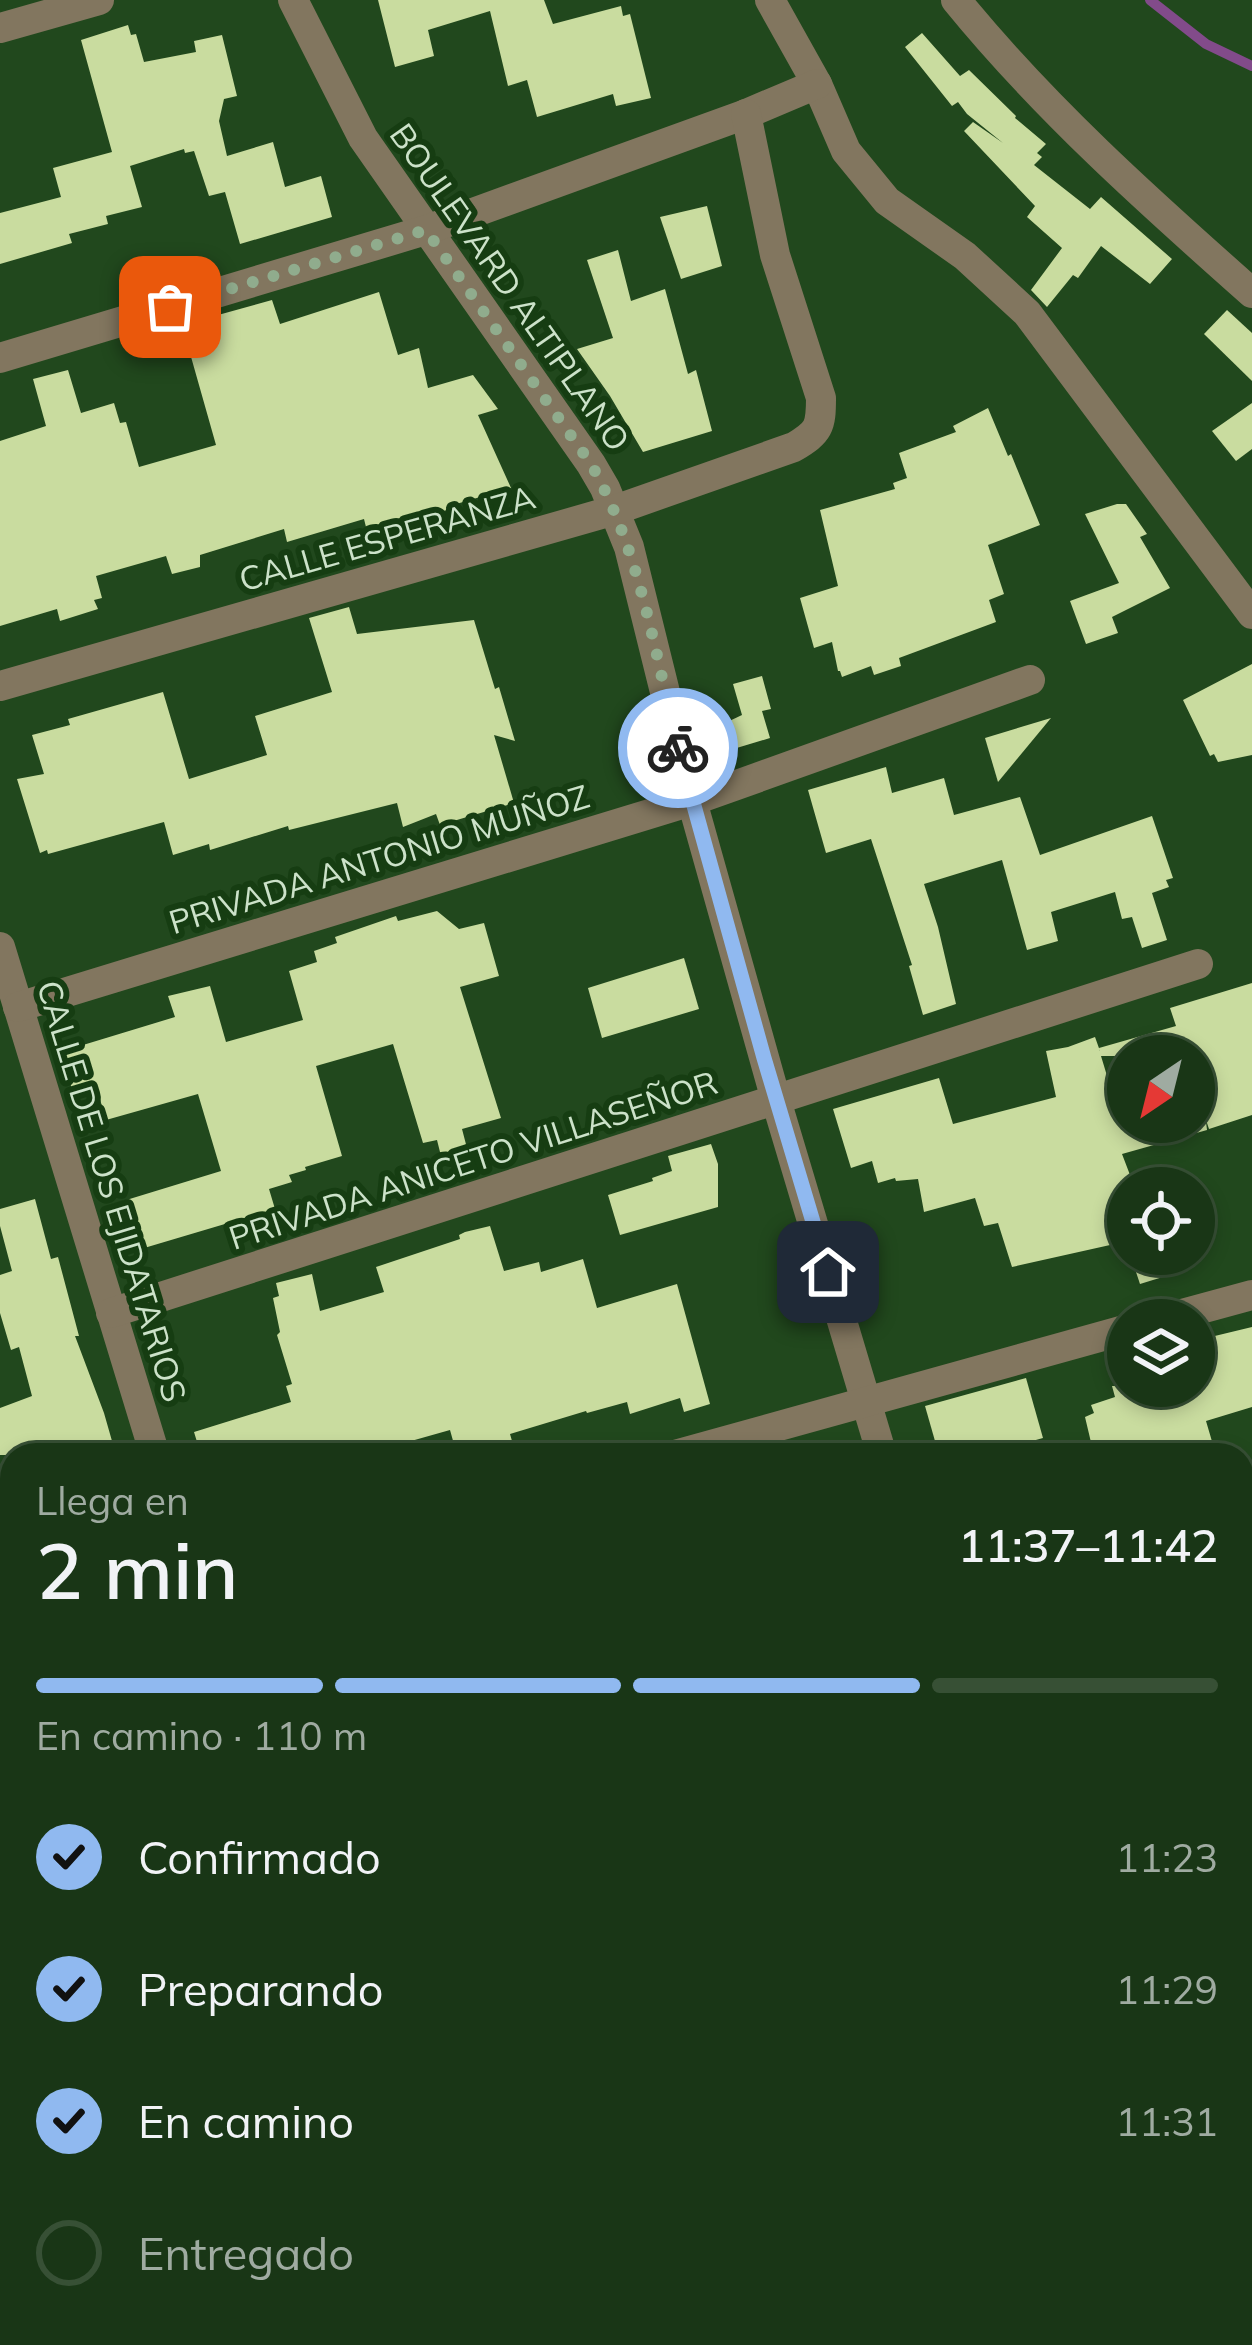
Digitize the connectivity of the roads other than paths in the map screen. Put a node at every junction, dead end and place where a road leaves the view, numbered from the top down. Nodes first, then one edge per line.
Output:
1 (98, 0) edge
2 (293, 0) edge
3 (770, 0) edge
4 (956, 0) edge
5 (4, 18) edge
6 (817, 85) junction
7 (746, 114) junction
8 (426, 230) junction
9 (1252, 293) edge
10 (0, 358) edge
11 (615, 510) junction
12 (1252, 614) edge
13 (1030, 680) dead end
14 (0, 686) edge
15 (692, 801) junction
16 (0, 947) edge
17 (1198, 964) dead end
18 (18, 1006) junction
19 (776, 1100) junction
20 (1252, 1295) edge
21 (1215, 1305) edge
22 (111, 1313) junction
23 (1107, 1335) edge
24 (866, 1401) junction
25 (151, 1443) edge
26 (717, 1443) edge
27 (878, 1443) edge

1 - 5 street
2 - 8 street, BOULEVARD ALTIPLANO
3 - 6 street
4 - 9 street
6 - 7 street
6 - 12 street
7 - 8 street
7 - 11 street, CALLE ESPERANZA
8 - 10 street
8 - 11 street, BOULEVARD ALTIPLANO
11 - 14 street, CALLE ESPERANZA
11 - 15 street, BOULEVARD ALTIPLANO
13 - 15 street, PRIVADA ANTONIO MUÑOZ
15 - 18 street, PRIVADA ANTONIO MUÑOZ
15 - 19 street, BOULEVARD ALTIPLANO
16 - 18 street, CALLE DE LOS EJIDATARIOS
17 - 19 street, PRIVADA ANICETO VILLASEÑOR
18 - 22 street, CALLE DE LOS EJIDATARIOS
19 - 22 street, PRIVADA ANICETO VILLASEÑOR
19 - 24 street, BOULEVARD ALTIPLANO
20 - 21 street
22 - 25 street, CALLE DE LOS EJIDATARIOS
23 - 24 street
24 - 26 street
24 - 27 street, BOULEVARD ALTIPLANO

